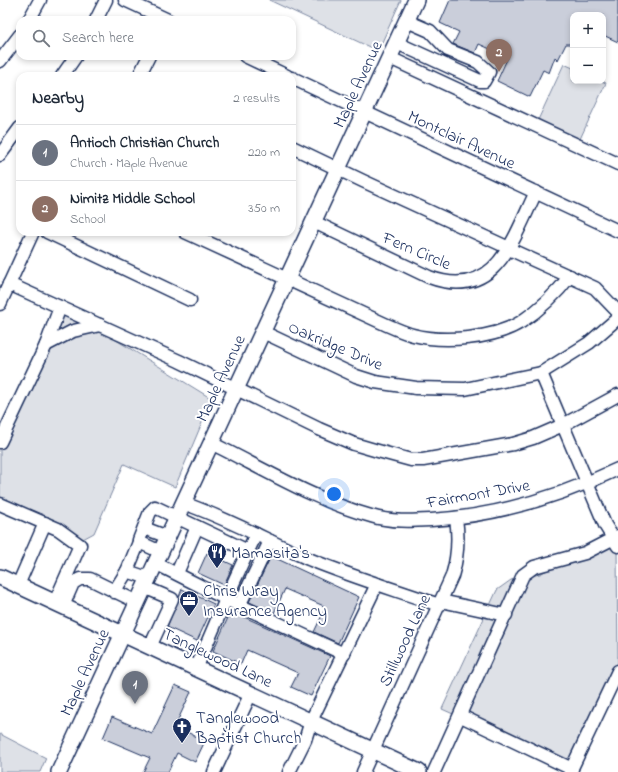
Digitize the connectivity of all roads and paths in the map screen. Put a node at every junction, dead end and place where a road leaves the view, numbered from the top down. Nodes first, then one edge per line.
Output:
1 (40, 0) edge
2 (106, 0) edge
3 (125, 0) edge
4 (416, 0) edge
5 (31, 16) edge
6 (98, 16) edge
7 (158, 16) edge
8 (407, 21) junction
9 (16, 40) edge
10 (397, 43) junction
11 (390, 58) junction
12 (73, 60) edge
13 (147, 60) edge
14 (253, 60) edge
15 (0, 61) edge
16 (65, 72) edge
17 (142, 72) edge
18 (279, 72) edge
19 (296, 80) edge
20 (364, 112) junction
21 (16, 133) edge
22 (296, 149) edge
23 (0, 155) edge
24 (618, 164) edge
25 (338, 169) junction
26 (536, 192) junction
27 (314, 222) junction
28 (618, 231) edge
29 (31, 236) edge
30 (55, 236) edge
31 (194, 236) edge
32 (509, 248) junction
33 (570, 276) junction
34 (287, 279) junction
35 (6, 281) edge
36 (190, 300) dead end
37 (0, 304) edge
38 (60, 307) junction
39 (618, 312) edge
40 (618, 318) edge
41 (100, 325) junction
42 (262, 332) junction
43 (46, 345) junction
44 (541, 374) junction
45 (236, 390) junction
46 (618, 395) edge
47 (563, 425) junction
48 (0, 442) edge
49 (211, 443) junction
50 (618, 469) edge
51 (588, 483) junction
52 (183, 503) junction
53 (0, 504) edge
54 (177, 517) junction
55 (456, 518) junction
56 (45, 524) junction
57 (197, 527) junction
58 (144, 528) junction
59 (256, 534) junction
60 (168, 537) junction
61 (616, 540) edge
62 (270, 541) junction
63 (139, 542) junction
64 (248, 551) junction
65 (158, 557) junction
66 (127, 571) junction
67 (176, 573) junction
68 (0, 577) edge
69 (146, 582) junction
70 (377, 584) junction
71 (18, 585) junction
72 (114, 592) junction
73 (226, 599) junction
74 (137, 602) junction
75 (440, 603) junction
76 (59, 604) junction
77 (240, 604) junction
78 (506, 615) junction
79 (123, 634) junction
80 (150, 647) junction
81 (344, 654) junction
82 (196, 669) junction
83 (618, 671) edge
84 (251, 693) junction
85 (461, 716) junction
86 (311, 721) junction
87 (373, 750) junction
88 (571, 770) edge
89 (59, 772) edge
90 (214, 772) edge
91 (289, 772) edge
92 (363, 772) edge
93 (419, 772) edge
94 (434, 772) edge

1 - 5 street
2 - 6 street
3 - 7 street
4 - 8 main road, Maple Avenue
8 - 10 main road, Maple Avenue
8 - 10 street
9 - 15 street
10 - 11 main road, Maple Avenue
11 - 20 main road, Maple Avenue
11 - 24 street
12 - 16 street
13 - 17 street
14 - 18 street
19 - 20 street, Montclair Avenue
20 - 25 main road, Maple Avenue
20 - 26 street, Montclair Avenue
21 - 23 street
22 - 25 street
25 - 27 main road, Maple Avenue
25 - 32 street
26 - 28 street, Montclair Avenue
26 - 32 street, Fern Circle
27 - 32 street, Fern Circle
27 - 34 main road, Maple Avenue
29 - 35 street
30 - 36 street
31 - 34 street
32 - 33 street
33 - 34 street
33 - 39 street
34 - 42 main road, Maple Avenue
35 - 37 street
35 - 38 street
38 - 41 street
38 - 43 street
40 - 44 street, Oakridge Drive
41 - 43 street
41 - 45 street
42 - 44 street, Oakridge Drive
42 - 45 main road, Maple Avenue
43 - 48 street
44 - 47 street
45 - 47 street
45 - 49 main road, Maple Avenue
46 - 47 street
47 - 51 street
49 - 52 main road, Maple Avenue
49 - 55 street, Fairmont Drive
50 - 51 street, Fairmont Drive
51 - 55 street, Fairmont Drive
51 - 61 street
52 - 54 main road, Maple Avenue
52 - 59 street
53 - 56 street
54 - 57 street
54 - 58 street
54 - 60 main road, Maple Avenue
55 - 75 street, Stillwood Lane
56 - 71 street
56 - 76 street
57 - 64 street
57 - 67 street
58 - 60 street
58 - 63 street
59 - 62 street
59 - 64 street
60 - 65 main road, Maple Avenue
61 - 78 street
62 - 70 street
62 - 77 street
63 - 65 street
63 - 66 street
64 - 73 street
65 - 67 street
65 - 69 main road, Maple Avenue
66 - 69 street
66 - 72 street
67 - 73 street
68 - 71 main road, Tanglewood Lane
69 - 74 main road, Maple Avenue
69 - 80 street
70 - 75 street
70 - 81 street
71 - 76 main road, Tanglewood Lane
72 - 74 street
72 - 76 street
73 - 77 street
73 - 82 street
74 - 79 main road, Maple Avenue
75 - 78 street
75 - 87 street, Stillwood Lane
76 - 79 main road, Tanglewood Lane
77 - 81 street
78 - 85 street
79 - 80 main road, Tanglewood Lane
79 - 89 main road, Maple Avenue
80 - 82 main road, Tanglewood Lane
81 - 86 street
82 - 84 main road, Tanglewood Lane
83 - 88 street
84 - 86 main road, Tanglewood Lane
84 - 90 street
85 - 88 street
85 - 94 street
86 - 87 main road, Tanglewood Lane
86 - 91 street
87 - 92 street, Stillwood Lane
87 - 93 main road, Tanglewood Lane

